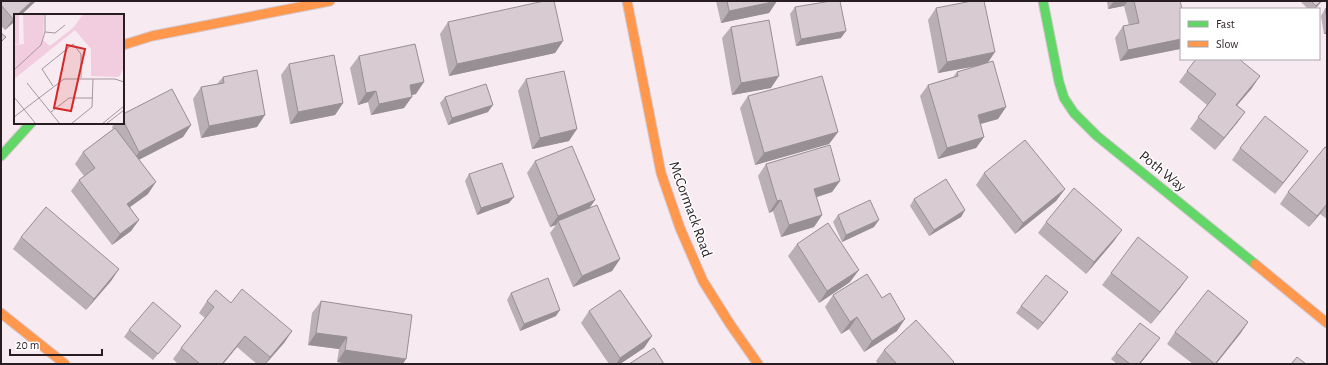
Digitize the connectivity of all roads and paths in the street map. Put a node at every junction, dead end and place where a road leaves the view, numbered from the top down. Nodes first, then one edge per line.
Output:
1 (330, 1) edge
2 (627, 1) edge
3 (1043, 1) edge
4 (124, 45) edge
5 (30, 124) edge
6 (1, 156) edge
7 (1, 313) edge
8 (1327, 323) edge
9 (65, 364) edge
10 (758, 364) edge

1 - 4 street
2 - 10 street, McCormack Road
3 - 8 street, Poth Way
5 - 6 street
7 - 9 street

